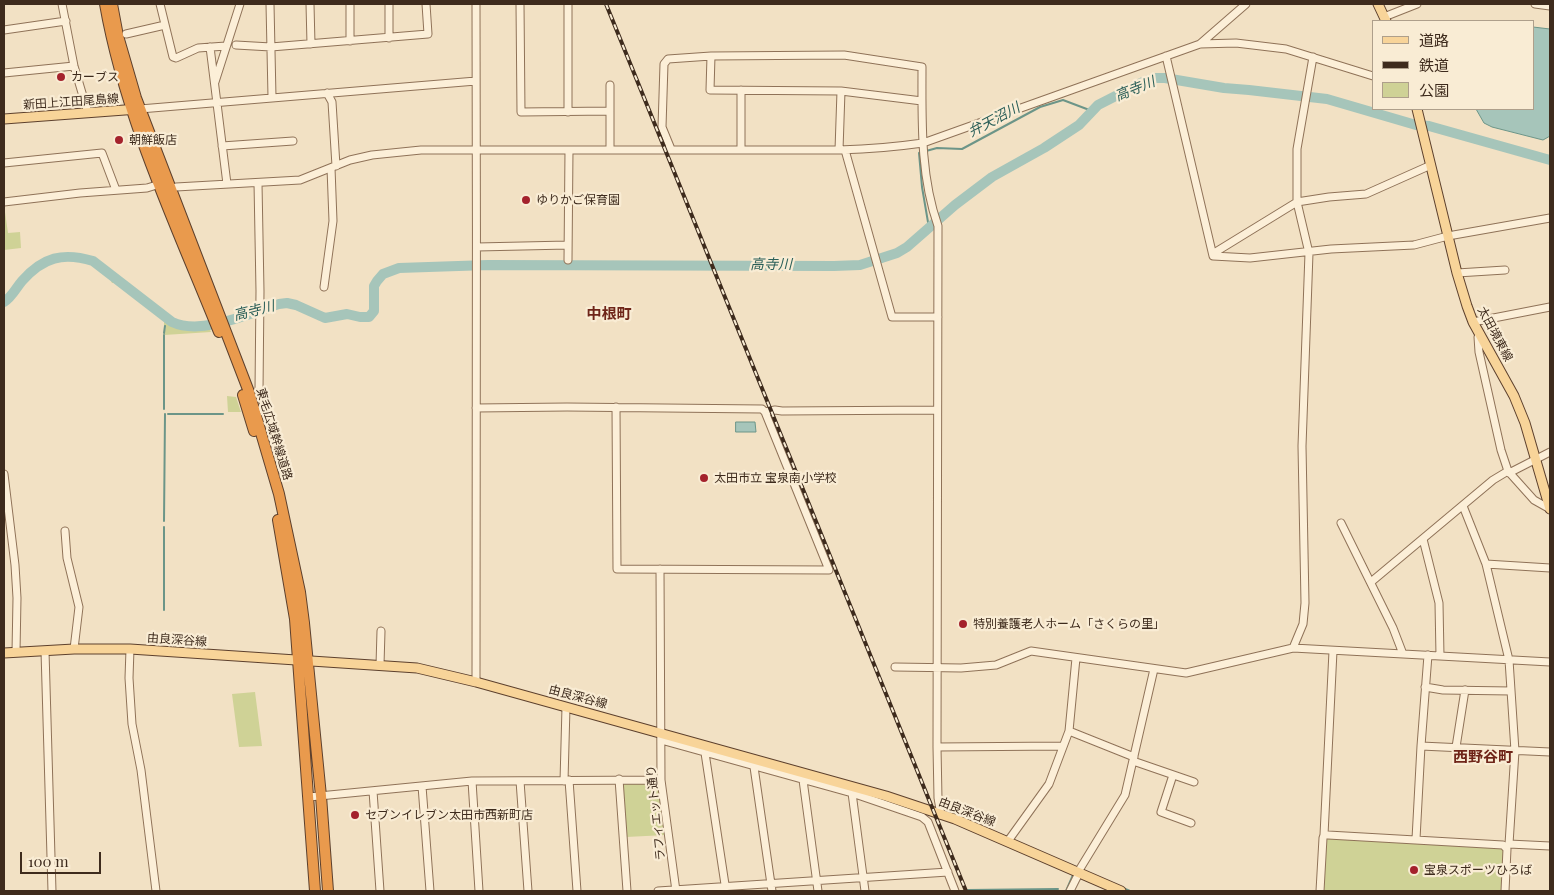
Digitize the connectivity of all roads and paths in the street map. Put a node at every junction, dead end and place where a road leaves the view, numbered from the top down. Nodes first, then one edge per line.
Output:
1 (62, 4) edge
2 (105, 4) edge
3 (112, 4) edge
4 (160, 4) edge
5 (240, 4) edge
6 (270, 4) edge
7 (310, 4) edge
8 (350, 4) edge
9 (389, 4) edge
10 (426, 4) edge
11 (476, 4) edge
12 (520, 4) edge
13 (568, 4) edge
14 (1246, 4) edge
15 (1378, 4) edge
16 (1417, 4) edge
17 (1535, 4) edge
18 (1550, 6) edge
19 (1385, 19) edge
20 (66, 21) junction
21 (165, 25) junction
22 (4, 30) edge
23 (126, 34) dead end
24 (389, 38) junction
25 (350, 42) junction
26 (311, 44) junction
27 (1200, 44) junction
28 (236, 45) dead end
29 (226, 46) junction
30 (210, 47) junction
31 (271, 47) junction
32 (711, 56) junction
33 (1166, 56) junction
34 (1313, 57) junction
35 (74, 66) junction
36 (4, 73) edge
37 (1372, 76) edge
38 (476, 81) junction
39 (215, 84) junction
40 (610, 85) dead end
41 (741, 90) junction
42 (841, 91) junction
43 (327, 93) junction
44 (272, 97) junction
45 (922, 101) junction
46 (217, 102) junction
47 (136, 109) junction
48 (1416, 110) edge
49 (610, 111) junction
50 (568, 112) junction
51 (88, 113) junction
52 (4, 119) edge
53 (293, 141) dead end
54 (922, 143) junction
55 (222, 146) junction
56 (610, 149) junction
57 (670, 149) junction
58 (477, 150) junction
59 (569, 150) junction
60 (741, 150) junction
61 (842, 150) junction
62 (4, 163) edge
63 (1431, 165) junction
64 (333, 167) junction
65 (258, 183) junction
66 (160, 184) junction
67 (227, 184) junction
68 (170, 189) junction
69 (116, 190) junction
70 (4, 202) edge
71 (1297, 202) junction
72 (1550, 218) edge
73 (1448, 236) junction
74 (568, 245) junction
75 (477, 247) junction
76 (1309, 252) junction
77 (1214, 253) junction
78 (568, 260) dead end
79 (1505, 270) dead end
80 (1456, 273) junction
81 (324, 287) dead end
82 (1550, 307) edge
83 (938, 316) junction
84 (1473, 322) junction
85 (219, 323) junction
86 (1480, 334) junction
87 (476, 408) junction
88 (616, 408) junction
89 (937, 410) junction
90 (256, 412) junction
91 (765, 412) junction
92 (1550, 452) edge
93 (1536, 458) junction
94 (1509, 472) junction
95 (4, 474) edge
96 (1463, 506) junction
97 (1550, 509) edge
98 (1341, 523) dead end
99 (65, 531) dead end
100 (1423, 539) junction
101 (1486, 564) junction
102 (1550, 568) edge
103 (660, 569) junction
104 (1371, 582) junction
105 (381, 631) dead end
106 (1293, 648) junction
107 (74, 649) junction
108 (130, 649) junction
109 (45, 651) junction
110 (1333, 651) junction
111 (16, 652) junction
112 (4, 653) edge
113 (1404, 654) junction
114 (1428, 655) junction
115 (1440, 656) junction
116 (1076, 658) junction
117 (1509, 660) junction
118 (303, 661) junction
119 (1550, 662) edge
120 (380, 665) junction
121 (896, 667) dead end
122 (938, 667) junction
123 (1154, 669) junction
124 (476, 682) junction
125 (1425, 687) junction
126 (1465, 690) junction
127 (1511, 692) junction
128 (566, 707) junction
129 (1068, 731) junction
130 (661, 737) junction
131 (1063, 746) junction
132 (1421, 746) junction
133 (938, 747) junction
134 (1456, 747) junction
135 (1514, 751) junction
136 (1550, 752) edge
137 (705, 753) junction
138 (1134, 759) junction
139 (754, 767) junction
140 (1173, 775) junction
141 (619, 779) junction
142 (567, 780) junction
143 (661, 780) junction
144 (803, 780) junction
145 (472, 781) junction
146 (520, 781) junction
147 (1194, 782) dead end
148 (422, 786) junction
149 (373, 791) junction
150 (852, 793) junction
151 (321, 796) junction
152 (309, 797) junction
153 (941, 815) junction
154 (1191, 823) dead end
155 (1324, 836) junction
156 (1416, 839) junction
157 (1008, 841) junction
158 (1550, 846) edge
159 (1508, 848) junction
160 (948, 872) junction
161 (1079, 872) junction
162 (863, 878) junction
163 (817, 880) junction
164 (771, 888) edge
165 (726, 889) edge
166 (52, 891) edge
167 (156, 891) edge
168 (315, 891) edge
169 (328, 891) edge
170 (380, 891) edge
171 (430, 891) edge
172 (479, 891) edge
173 (528, 891) edge
174 (577, 891) edge
175 (627, 891) edge
176 (658, 891) edge
177 (676, 891) edge
178 (818, 891) edge
179 (865, 891) edge
180 (955, 891) edge
181 (1070, 891) edge
182 (1122, 891) edge
183 (1320, 891) edge
184 (1505, 891) edge

1 - 20 street
2 - 47 highway, 東毛広域幹線道路
3 - 47 highway, 東毛広域幹線道路
4 - 21 street
5 - 29 street
6 - 31 street
7 - 26 street
8 - 25 street
9 - 24 street
10 - 24 street
11 - 38 street
12 - 50 street
13 - 50 street
14 - 27 street
15 - 19 main road
16 - 19 street
17 - 18 street
20 - 22 street
20 - 35 street
21 - 23 street
21 - 30 street
24 - 25 street
25 - 26 street
26 - 31 street
27 - 33 street
27 - 34 street
28 - 31 street
29 - 30 street
29 - 39 street
30 - 39 street
31 - 44 street
32 - 41 street
32 - 45 street
32 - 57 street
33 - 54 street
33 - 77 street
34 - 37 street
34 - 71 street
35 - 36 street
35 - 51 street
38 - 43 street
38 - 58 street
39 - 46 street
40 - 49 street
41 - 42 street
41 - 60 street
42 - 45 street
42 - 61 street
43 - 44 street
43 - 64 street
44 - 46 street
45 - 54 street
46 - 47 street
46 - 55 street
47 - 51 main road, 新田上江田尾島線
47 - 66 highway, 東毛広域幹線道路
47 - 68 highway, 東毛広域幹線道路
48 - 63 main road, 太田境東線
49 - 50 street
49 - 56 street
51 - 52 main road, 新田上江田尾島線
53 - 55 street
54 - 61 street
54 - 83 street
55 - 67 street
56 - 57 street
56 - 59 street
57 - 60 street
58 - 59 street
58 - 64 street
58 - 75 street
59 - 74 street
60 - 61 street
61 - 83 street
62 - 69 street
63 - 71 street
63 - 73 main road, 太田境東線
64 - 65 street
64 - 81 street
65 - 67 street
65 - 90 street
66 - 69 street
66 - 85 highway, 東毛広域幹線道路
67 - 68 street
68 - 85 highway, 東毛広域幹線道路
69 - 70 street
71 - 76 street
71 - 77 street
72 - 73 street
73 - 76 street
73 - 80 main road, 太田境東線
74 - 75 street
74 - 78 street
75 - 87 street
76 - 77 street
76 - 106 street
79 - 80 street
80 - 84 main road, 太田境東線
82 - 84 street
83 - 89 street
84 - 86 main road, 太田境東線
85 - 90 highway, 東毛広域幹線道路
85 - 118 highway, 東毛広域幹線道路
86 - 93 main road, 太田境東線
86 - 94 street
87 - 88 street
87 - 124 street
88 - 91 street
88 - 103 street
89 - 91 street
89 - 122 street
90 - 118 highway, 東毛広域幹線道路
91 - 103 street
92 - 93 street
93 - 94 street
93 - 97 main road, 太田境東線
94 - 96 street
94 - 97 street
95 - 111 street
96 - 100 street
96 - 101 street
98 - 104 street
99 - 107 street
100 - 104 street
100 - 115 street
101 - 102 street
101 - 117 street
103 - 130 street, ラフィエット通り
104 - 113 street
105 - 120 street
106 - 110 street
106 - 123 street
107 - 108 main road, 由良深谷線
107 - 109 main road, 由良深谷線
108 - 118 main road, 由良深谷線
108 - 167 street
109 - 111 main road, 由良深谷線
109 - 166 street
110 - 113 street
110 - 155 street
111 - 112 main road, 由良深谷線
113 - 114 street
114 - 115 street
114 - 125 street
115 - 117 street
116 - 122 street
116 - 123 street
116 - 129 street
117 - 119 street
117 - 127 street
118 - 120 main road, 由良深谷線
118 - 151 highway, 東毛広域幹線道路
118 - 152 highway, 東毛広域幹線道路
120 - 124 main road, 由良深谷線
121 - 122 street
122 - 133 street
123 - 138 street
124 - 128 main road, 由良深谷線
125 - 126 street
125 - 132 street
126 - 127 street
126 - 134 street
127 - 135 street
128 - 130 main road, 由良深谷線
128 - 142 street
129 - 131 street
129 - 138 street
130 - 137 street
130 - 143 street, ラフィエット通り
130 - 153 main road, 由良深谷線
131 - 133 street
131 - 157 street
132 - 134 street
132 - 156 street
133 - 153 street
134 - 135 street
135 - 136 street
135 - 159 street
137 - 139 street
137 - 165 street
138 - 140 street
138 - 161 street
139 - 144 street
139 - 164 street
140 - 147 street
140 - 154 street
141 - 142 street
141 - 143 street
141 - 175 street
142 - 146 street
142 - 174 street
143 - 177 street, ラフィエット通り
144 - 150 street
144 - 163 street
145 - 146 street
145 - 148 street
145 - 172 street
146 - 173 street
148 - 149 street
148 - 171 street
149 - 151 street
149 - 170 street
150 - 160 street
150 - 162 street
151 - 152 street
151 - 169 highway, 東毛広域幹線道路
152 - 168 highway, 東毛広域幹線道路
153 - 157 main road, 由良深谷線
155 - 156 street
155 - 183 street
156 - 159 street
157 - 161 main road, 由良深谷線
158 - 159 street
159 - 184 street
160 - 162 street
160 - 180 street
161 - 181 street
161 - 182 main road, 由良深谷線
162 - 163 street
162 - 179 street
163 - 164 street
163 - 178 street
164 - 165 street
165 - 177 street
176 - 177 street

